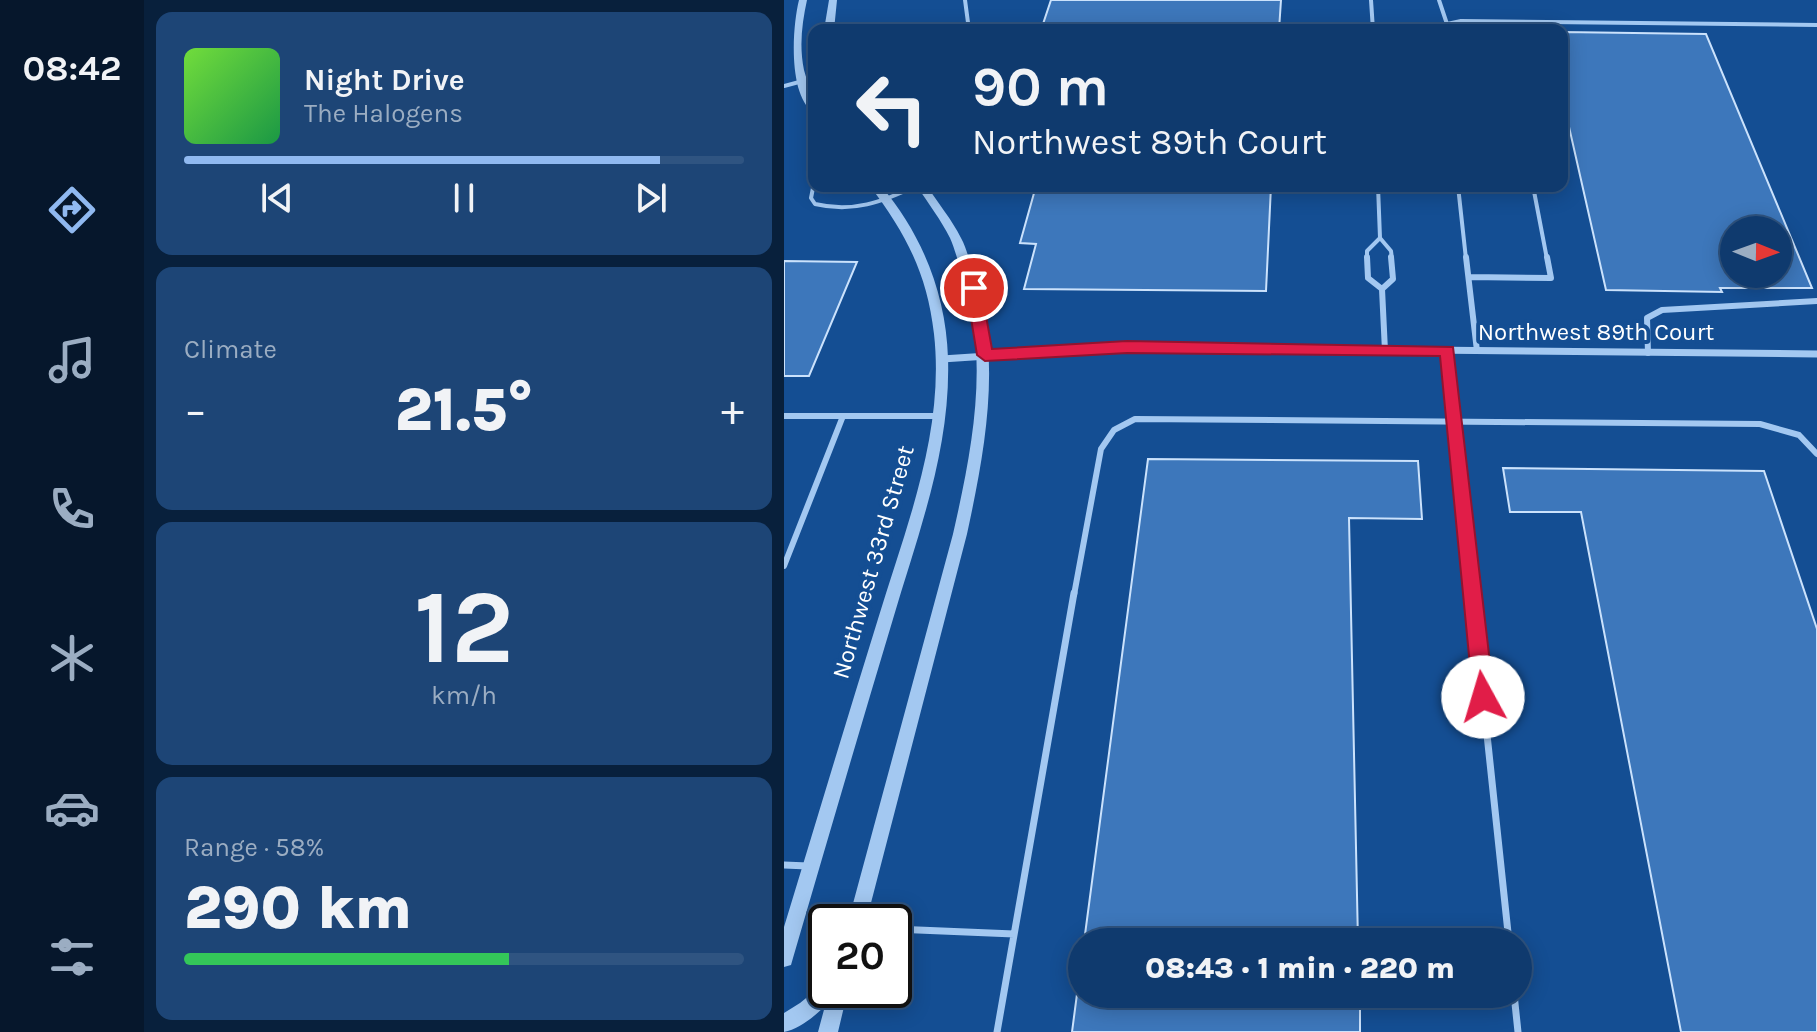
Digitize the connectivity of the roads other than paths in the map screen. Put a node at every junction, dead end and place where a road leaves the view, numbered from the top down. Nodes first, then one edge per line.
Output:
1 (803, 0) edge
2 (833, 0) edge
3 (965, 0) edge
4 (1371, 0) edge
5 (1439, 0) edge
6 (1502, 21) junction
7 (830, 24) edge
8 (968, 24) edge
9 (1373, 24) edge
10 (1447, 24) joint
11 (1503, 24) edge
12 (1817, 25) edge
13 (808, 80) edge
14 (802, 81) junction
15 (784, 86) edge
16 (808, 96) edge
17 (812, 192) edge
18 (881, 192) edge
19 (904, 192) edge
20 (923, 192) edge
21 (1378, 192) edge
22 (1459, 192) edge
23 (1534, 192) edge
24 (887, 199) junction
25 (1380, 238) junction
26 (1469, 277) junction
27 (1382, 289) junction
28 (1817, 301) edge
29 (1385, 351) junction
30 (1447, 351) junction
31 (1477, 351) junction
32 (1648, 353) junction
33 (1817, 354) edge
34 (985, 355) junction
35 (942, 359) junction
36 (784, 416) edge
37 (843, 416) junction
38 (939, 416) junction
39 (1455, 422) junction
40 (1817, 454) edge
41 (784, 566) edge
42 (784, 865) edge
43 (812, 866) junction
44 (862, 904) edge
45 (1508, 928) edge
46 (912, 930) edge
47 (1014, 934) junction
48 (784, 958) edge
49 (809, 1008) edge
50 (834, 1008) edge
51 (1515, 1008) edge
52 (784, 1024) edge
53 (828, 1032) edge
54 (997, 1032) edge
55 (1518, 1032) edge

1 - 14 street
2 - 7 street
3 - 8 lane
4 - 9 lane
5 - 10 lane
6 - 10 lane
6 - 11 lane
6 - 12 lane
13 - 14 lane
14 - 15 lane
14 - 16 street
17 - 24 lane
18 - 24 street, Northwest 33rd Street
19 - 24 lane
20 - 34 street
21 - 25 lane
22 - 26 lane
23 - 26 lane
24 - 35 street, Northwest 33rd Street
25 - 27 lane
25 - 27 lane
26 - 31 lane
27 - 29 lane
28 - 32 lane
29 - 30 street, Northwest 89th Court
29 - 34 street, Northwest 89th Court
30 - 31 street, Northwest 89th Court
30 - 39 lane
31 - 32 street, Northwest 89th Court
32 - 33 street, Northwest 89th Court
34 - 35 street, Northwest 89th Court
34 - 44 street
35 - 38 street, Northwest 33rd Street
36 - 37 lane
37 - 38 lane
37 - 41 lane
38 - 43 street, Northwest 33rd Street
39 - 40 lane
39 - 45 lane
39 - 47 lane
42 - 43 lane
43 - 48 street, Northwest 33rd Street
46 - 47 lane
47 - 54 lane
49 - 52 street
50 - 53 street
51 - 55 lane

